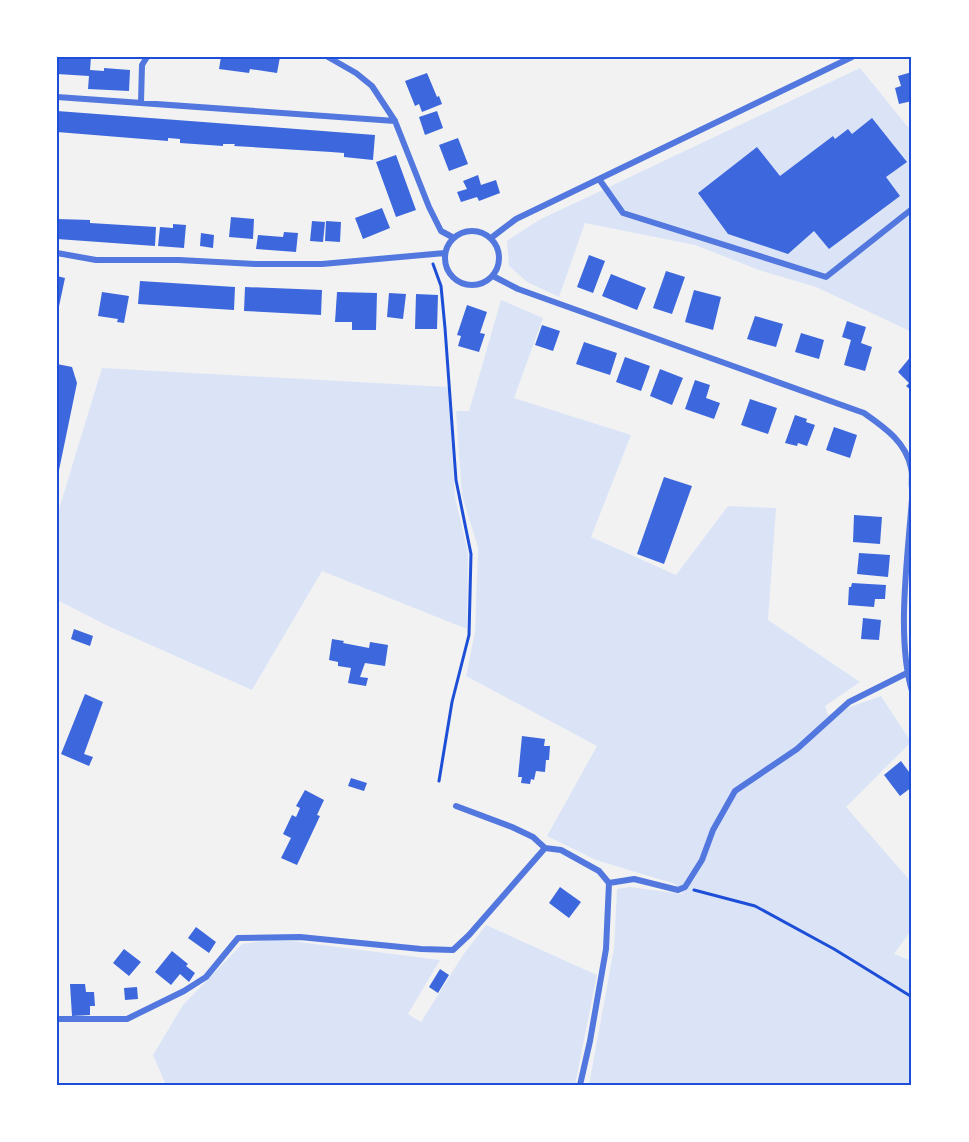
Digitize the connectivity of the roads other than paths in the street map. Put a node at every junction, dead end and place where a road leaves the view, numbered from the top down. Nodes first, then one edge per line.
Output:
1 (147, 57) edge
2 (328, 57) edge
3 (849, 58) edge
4 (57, 97) edge
5 (141, 102) junction
6 (395, 121) junction
7 (599, 179) junction
8 (912, 209) edge
9 (454, 238) junction
10 (491, 238) junction
11 (57, 253) edge
12 (446, 253) junction
13 (493, 276) junction
14 (912, 488) edge
15 (912, 499) edge
16 (906, 672) junction
17 (912, 691) edge
18 (456, 806) dead end
19 (545, 848) junction
20 (609, 883) junction
21 (57, 1019) edge
22 (580, 1085) edge

1 - 5 street
2 - 6 street
3 - 7 street
4 - 5 street
5 - 6 street
6 - 9 street
7 - 8 street
7 - 10 street
9 - 10 street
9 - 12 street
10 - 13 street
11 - 12 street
12 - 13 street
13 - 14 street
15 - 16 street
16 - 17 street
16 - 20 street
18 - 19 street
19 - 20 street
19 - 21 street
20 - 22 street

